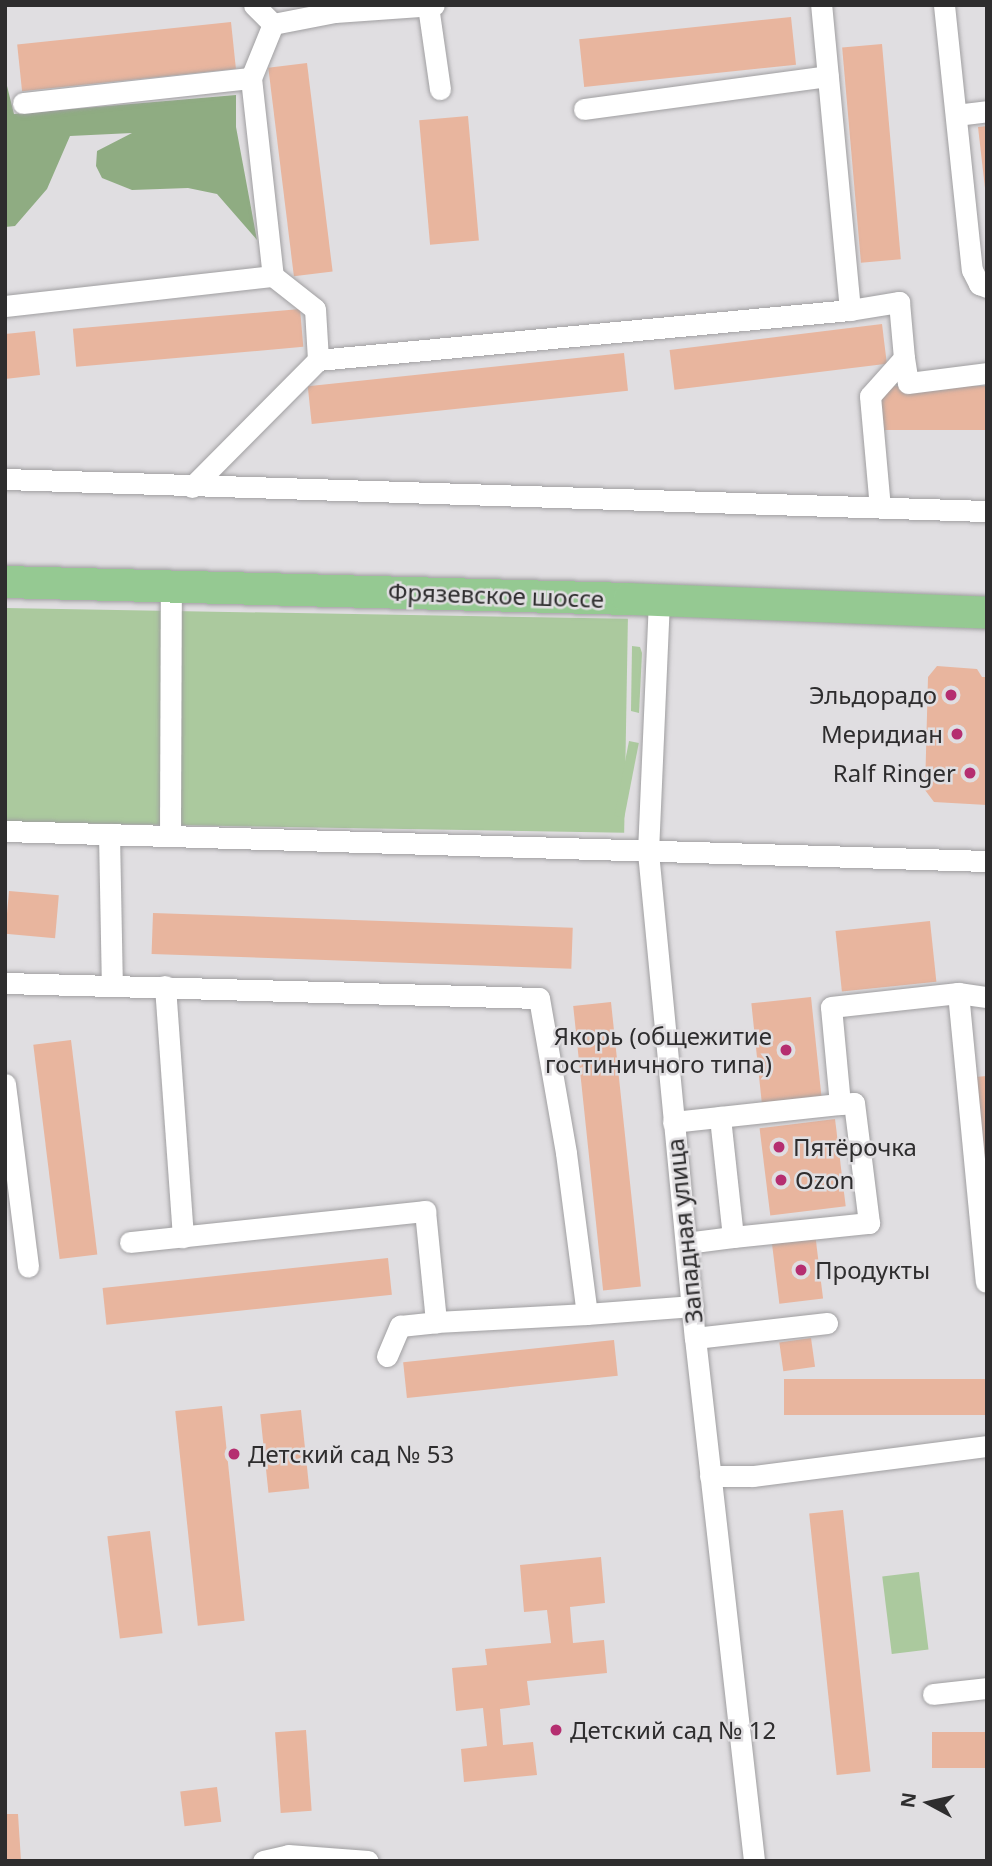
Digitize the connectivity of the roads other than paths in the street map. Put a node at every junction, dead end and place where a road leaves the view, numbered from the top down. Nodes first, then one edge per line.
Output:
1 (254, 5) edge
2 (434, 5) edge
3 (821, 5) edge
4 (944, 5) edge
5 (428, 6) edge
6 (335, 9) edge
7 (273, 24) junction
8 (828, 76) junction
9 (251, 78) junction
10 (440, 89) dead end
11 (23, 103) dead end
12 (584, 109) dead end
13 (987, 111) edge
14 (956, 115) junction
15 (273, 276) junction
16 (987, 287) edge
17 (5, 306) edge
18 (850, 310) junction
19 (904, 358) junction
20 (318, 360) junction
21 (987, 373) edge
22 (5, 479) edge
23 (192, 487) junction
24 (880, 508) junction
25 (987, 512) edge
26 (5, 582) edge
27 (171, 586) junction
28 (659, 600) junction
29 (987, 613) edge
30 (5, 831) edge
31 (109, 834) junction
32 (170, 836) junction
33 (648, 852) junction
34 (987, 861) edge
35 (5, 982) edge
36 (112, 984) junction
37 (165, 986) junction
38 (958, 993) junction
39 (987, 997) edge
40 (5, 1084) edge
41 (840, 1104) junction
42 (719, 1117) junction
43 (673, 1122) junction
44 (183, 1237) junction
45 (733, 1237) junction
46 (130, 1242) dead end
47 (686, 1243) junction
48 (28, 1267) dead end
49 (986, 1282) edge
50 (693, 1306) junction
51 (587, 1314) junction
52 (436, 1322) junction
53 (827, 1324) dead end
54 (695, 1338) junction
55 (387, 1356) dead end
56 (987, 1446) edge
57 (710, 1476) junction
58 (987, 1688) edge
59 (933, 1694) dead end
60 (263, 1861) edge
61 (368, 1861) edge
62 (754, 1861) edge

1 - 7 street
2 - 5 street
3 - 8 street
4 - 14 street
5 - 6 street
5 - 10 street
6 - 7 street
7 - 9 street
8 - 12 street
8 - 18 street
9 - 11 street
9 - 15 street
13 - 14 street
14 - 16 street
15 - 17 street
15 - 20 street
18 - 19 street
18 - 20 street
19 - 21 street
19 - 24 street
20 - 23 street
22 - 23 street
23 - 24 street
24 - 25 street
26 - 27 highway, Фрязевское шоссе
27 - 28 highway, Фрязевское шоссе
27 - 32 street
28 - 29 highway, Фрязевское шоссе
28 - 33 street, Западная улица
30 - 31 street
31 - 32 street
31 - 36 street
32 - 33 street
33 - 34 street
33 - 43 street, Западная улица
35 - 36 street
36 - 37 street
37 - 44 street
37 - 51 street
38 - 39 street
38 - 41 street
38 - 49 street
40 - 48 street
41 - 42 street
41 - 45 street
42 - 43 street
42 - 45 street
43 - 47 street, Западная улица
44 - 46 street
44 - 52 street
45 - 47 street
47 - 50 street, Западная улица
50 - 51 street
50 - 54 street, Западная улица
51 - 52 street
52 - 55 street
53 - 54 street
54 - 57 street, Западная улица
56 - 57 street
57 - 62 street, Западная улица
58 - 59 street
60 - 61 street

